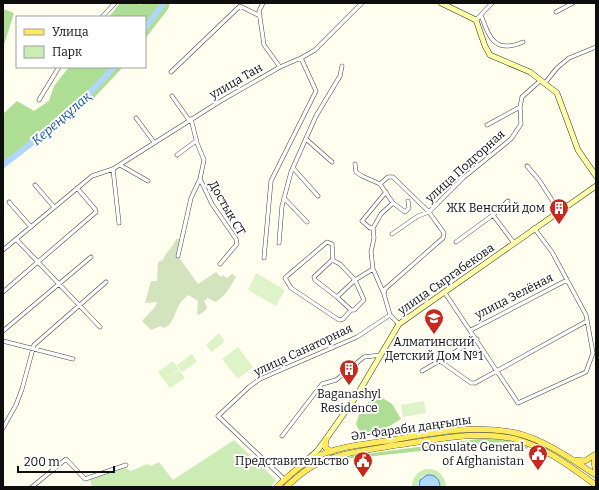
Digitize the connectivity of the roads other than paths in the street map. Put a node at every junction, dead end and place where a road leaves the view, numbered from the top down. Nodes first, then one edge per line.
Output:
1 (115, 3) edge
2 (263, 3) edge
3 (362, 3) edge
4 (441, 3) edge
5 (492, 3) edge
6 (573, 3) edge
7 (556, 12) dead end
8 (481, 15) junction
9 (103, 16) edge
10 (260, 16) junction
11 (476, 20) junction
12 (523, 42) dead end
13 (596, 47) edge
14 (301, 58) junction
15 (342, 66) dead end
16 (280, 67) junction
17 (58, 68) edge
18 (171, 72) dead end
19 (543, 81) junction
20 (172, 96) dead end
21 (39, 100) dead end
22 (520, 107) junction
23 (136, 118) dead end
24 (190, 120) junction
25 (487, 125) dead end
26 (306, 139) junction
27 (196, 141) junction
28 (154, 142) junction
29 (177, 155) dead end
30 (332, 162) dead end
31 (355, 164) dead end
32 (120, 165) junction
33 (527, 166) dead end
34 (293, 168) junction
35 (114, 169) junction
36 (596, 176) edge
37 (200, 180) junction
38 (148, 181) dead end
39 (35, 184) dead end
40 (380, 184) junction
41 (596, 186) edge
42 (77, 188) junction
43 (386, 192) junction
44 (318, 196) dead end
45 (284, 198) junction
46 (408, 201) dead end
47 (9, 202) dead end
48 (508, 202) dead end
49 (392, 203) junction
50 (54, 207) junction
51 (559, 211) junction
52 (429, 212) junction
53 (494, 215) junction
54 (307, 222) dead end
55 (119, 223) dead end
56 (31, 226) junction
57 (373, 228) junction
58 (534, 228) junction
59 (392, 234) dead end
60 (16, 240) junction
61 (456, 242) dead end
62 (279, 243) dead end
63 (514, 243) junction
64 (3, 250) edge
65 (178, 256) dead end
66 (91, 257) dead end
67 (264, 258) dead end
68 (334, 260) junction
69 (37, 262) junction
70 (220, 264) dead end
71 (373, 269) junction
72 (356, 280) junction
73 (567, 280) junction
74 (106, 282) dead end
75 (58, 284) junction
76 (3, 292) edge
77 (445, 293) junction
78 (384, 294) junction
79 (337, 297) junction
80 (80, 306) junction
81 (351, 310) junction
82 (390, 315) junction
83 (587, 321) junction
84 (399, 324) junction
85 (100, 327) dead end
86 (471, 330) junction
87 (3, 331) edge
88 (477, 339) junction
89 (3, 341) edge
90 (31, 349) junction
91 (381, 355) junction
92 (73, 359) dead end
93 (440, 361) junction
94 (422, 371) dead end
95 (498, 371) junction
96 (3, 428) edge
97 (282, 436) dead end
98 (326, 440) junction
99 (331, 452) junction
100 (596, 455) edge
101 (569, 458) junction
102 (126, 466) dead end
103 (596, 470) edge
104 (596, 475) edge
105 (284, 480) junction
106 (596, 485) edge
107 (32, 487) edge
108 (277, 487) edge
109 (286, 487) edge

1 - 9 street
2 - 10 street
3 - 14 street, улица Тан
4 - 11 street
5 - 8 street
6 - 7 street
8 - 11 street
8 - 12 street
10 - 16 street
10 - 18 street
11 - 19 street
13 - 19 street, улица Подгорная
14 - 16 street, улица Тан
14 - 67 street
15 - 26 street
16 - 24 street, улица Тан
17 - 21 street
19 - 22 street, улица Подгорная
19 - 36 street
20 - 24 street
22 - 25 street
22 - 52 street, улица Подгорная
23 - 28 street
24 - 27 street, Достык СТ
24 - 28 street, улица Тан
26 - 30 street
26 - 34 street
27 - 29 street
27 - 37 street, Достык СТ
28 - 32 street, улица Тан
31 - 40 street
32 - 35 street, улица Тан
32 - 38 street
33 - 51 street
34 - 44 street
34 - 45 street
35 - 42 street, улица Тан
35 - 55 street
37 - 65 street, Достык СТ
37 - 70 street, Достык СТ
39 - 50 street
40 - 43 street
40 - 52 street
41 - 51 street, улица Сыргабекова
42 - 50 street, улица Тан
42 - 69 street
43 - 49 street
43 - 57 street
45 - 54 street
45 - 62 street
46 - 49 street
47 - 56 street
48 - 53 street
49 - 57 street
50 - 56 street, улица Тан
51 - 58 street, улица Сыргабекова
52 - 59 street, улица Подгорная
52 - 78 street
53 - 61 street
53 - 63 street
56 - 60 street, улица Тан
57 - 71 street
58 - 63 street, улица Сыргабекова
58 - 73 street
60 - 64 street, улица Тан
60 - 69 street
63 - 77 street, улица Сыргабекова
66 - 75 street
68 - 72 street
68 - 79 street
68 - 81 street
69 - 75 street
69 - 76 street
71 - 72 street
71 - 78 street
72 - 79 street
72 - 81 street
73 - 83 street
73 - 86 street, улица Зелёная
74 - 80 street
75 - 80 street
75 - 87 street
77 - 84 street, улица Сыргабекова
77 - 86 street
78 - 82 street
79 - 81 street
80 - 85 street
80 - 90 street
82 - 84 street
82 - 105 street, улица Санаторная
83 - 95 street
83 - 95 street
84 - 91 street, улица Сыргабекова
86 - 88 street
88 - 93 street, улица Зелёная
88 - 95 street
89 - 90 street
90 - 92 street
90 - 96 street
91 - 97 street
91 - 98 street, улица Сыргабекова
93 - 94 street, улица Зелёная
93 - 95 street
98 - 99 main road
98 - 105 street, улица Сыргабекова
99 - 101 main road, Әл-Фараби даңғылы
99 - 105 main road, Әл-Фараби даңғылы
100 - 101 main road
100 - 103 main road
101 - 104 main road, Әл-Фараби даңғылы
102 - 107 street
105 - 108 main road, Әл-Фараби даңғылы
106 - 109 main road, Әл-Фараби даңғылы

